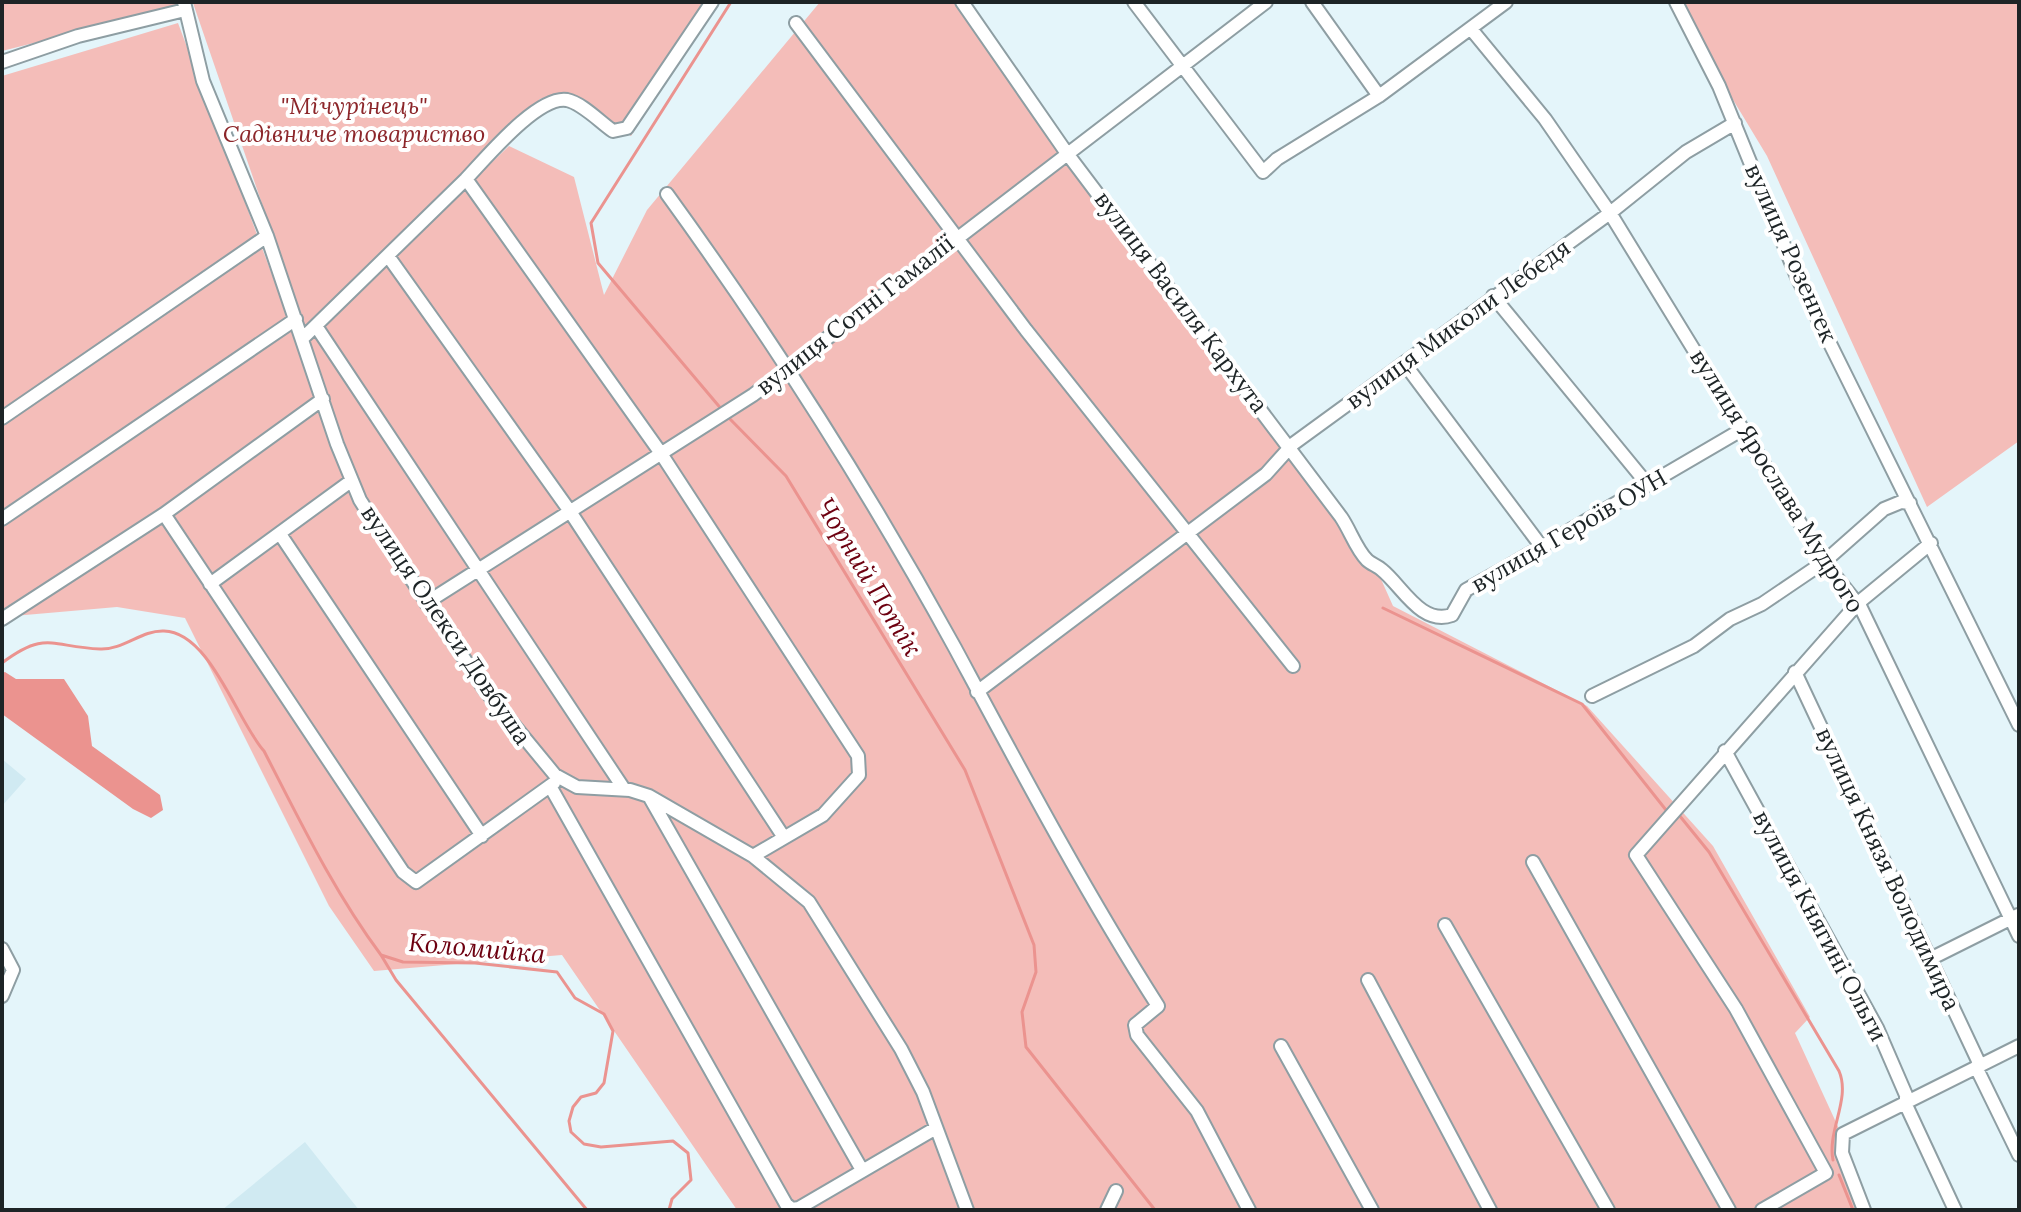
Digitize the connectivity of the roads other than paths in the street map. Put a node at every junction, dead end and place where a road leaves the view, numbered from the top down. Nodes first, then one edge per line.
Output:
1 (712, 2) edge
2 (962, 2) edge
3 (1134, 2) edge
4 (1266, 2) edge
5 (1312, 2) edge
6 (1506, 2) edge
7 (1676, 2) edge
8 (184, 6) edge
9 (796, 23) dead end
10 (1471, 29) junction
11 (2, 62) edge
12 (1183, 66) junction
13 (1379, 96) junction
14 (1735, 123) junction
15 (1066, 152) junction
16 (466, 179) junction
17 (667, 194) dead end
18 (1610, 213) junction
19 (267, 236) junction
20 (957, 237) junction
21 (388, 256) junction
22 (1493, 296) junction
23 (296, 319) junction
24 (316, 326) junction
25 (303, 338) junction
26 (1404, 363) junction
27 (789, 368) junction
28 (323, 399) junction
29 (2, 418) edge
30 (1743, 429) junction
31 (1289, 448) junction
32 (660, 452) junction
33 (351, 481) junction
34 (1648, 485) junction
35 (1910, 503) junction
36 (569, 510) junction
37 (164, 514) junction
38 (2, 519) edge
39 (1186, 532) junction
40 (280, 534) junction
41 (1931, 543) junction
42 (1541, 546) junction
43 (1824, 562) junction
44 (478, 569) junction
45 (210, 584) junction
46 (1404, 597) joint
47 (426, 603) junction
48 (1858, 603) junction
49 (2, 619) edge
50 (1293, 666) dead end
51 (1795, 672) junction
52 (977, 692) junction
53 (1592, 696) dead end
54 (2019, 725) edge
55 (1725, 751) junction
56 (554, 782) junction
57 (624, 789) junction
58 (649, 796) junction
59 (482, 836) junction
60 (783, 836) junction
61 (753, 856) junction
62 (1533, 862) dead end
63 (2015, 917) edge
64 (1445, 925) dead end
65 (2019, 936) edge
66 (2, 949) edge
67 (1932, 958) junction
68 (1368, 980) dead end
69 (2, 996) edge
70 (1281, 1046) dead end
71 (2019, 1046) edge
72 (1978, 1066) junction
73 (1906, 1105) junction
74 (936, 1128) junction
75 (2019, 1155) edge
76 (862, 1170) junction
77 (1116, 1191) dead end
78 (967, 1210) edge
79 (1107, 1210) edge
80 (1249, 1210) edge
81 (1372, 1210) edge
82 (1490, 1210) edge
83 (1608, 1210) edge
84 (1729, 1210) edge
85 (1762, 1210) edge
86 (1864, 1210) edge
87 (1955, 1210) edge

1 - 16 street
2 - 15 street, вулиця Василя Кархута
3 - 12 street
4 - 12 street, вулиця Сотні Гамалії
5 - 13 street
6 - 10 street
7 - 14 street, вулиця Розенгек
8 - 11 street
8 - 19 street, вулиця Олекси Довбуша
9 - 20 street
10 - 13 street
10 - 18 street, вулиця Ярослава Мудрого
12 - 13 street
12 - 15 street, вулиця Сотні Гамалії
14 - 18 street, вулиця Миколи Лебедя
14 - 35 street, вулиця Розенгек
15 - 20 street, вулиця Сотні Гамалії
15 - 31 street, вулиця Василя Кархута
16 - 21 street
16 - 32 street
17 - 27 street
18 - 22 street, вулиця Миколи Лебедя
18 - 30 street, вулиця Ярослава Мудрого
19 - 23 street, вулиця Олекси Довбуша
19 - 29 street
20 - 27 street, вулиця Сотні Гамалії
20 - 39 street
21 - 24 street
21 - 36 street
22 - 26 street, вулиця Миколи Лебедя
22 - 34 street
23 - 25 street, вулиця Олекси Довбуша
23 - 38 street
24 - 25 street
24 - 44 street
25 - 28 street, вулиця Олекси Довбуша
26 - 31 street, вулиця Миколи Лебедя
26 - 42 street
27 - 32 street, вулиця Сотні Гамалії
27 - 52 street
28 - 33 street, вулиця Олекси Довбуша
28 - 37 street
30 - 34 street, вулиця Героїв ОУН
30 - 43 street, вулиця Ярослава Мудрого
31 - 39 street, вулиця Миколи Лебедя
31 - 46 street, вулиця Василя Кархута
32 - 36 street, вулиця Сотні Гамалії
32 - 60 street
33 - 40 street
33 - 47 street, вулиця Олекси Довбуша
34 - 42 street, вулиця Героїв ОУН
35 - 41 street, вулиця Розенгек
35 - 43 street
36 - 44 street, вулиця Сотні Гамалії
36 - 60 street
37 - 45 street
37 - 49 street
39 - 50 street
39 - 52 street, вулиця Миколи Лебедя
40 - 45 street
40 - 59 street
41 - 48 street
41 - 54 street, вулиця Розенгек
42 - 46 street, вулиця Героїв ОУН
43 - 48 street, вулиця Ярослава Мудрого
43 - 53 street
44 - 47 street, вулиця Сотні Гамалії
44 - 57 street
45 - 59 street
47 - 56 street, вулиця Олекси Довбуша
48 - 51 street
48 - 63 street, вулиця Ярослава Мудрого
51 - 55 street
51 - 67 street, вулиця Князя Володимира
52 - 80 street
55 - 73 street, вулиця Княгині Ольги
55 - 85 street
56 - 57 street, вулиця Олекси Довбуша
56 - 59 street
56 - 76 street
57 - 58 street, вулиця Олекси Довбуша
58 - 61 street, вулиця Олекси Довбуша
58 - 76 street
60 - 61 street
61 - 74 street, вулиця Олекси Довбуша
62 - 84 street
63 - 65 street, вулиця Ярослава Мудрого
63 - 67 street
64 - 83 street
66 - 69 street
67 - 72 street, вулиця Князя Володимира
68 - 82 street
70 - 81 street
71 - 72 street
72 - 73 street
72 - 75 street, вулиця Князя Володимира
73 - 86 street
73 - 87 street, вулиця Княгині Ольги
74 - 76 street
74 - 78 street, вулиця Олекси Довбуша
77 - 79 street

